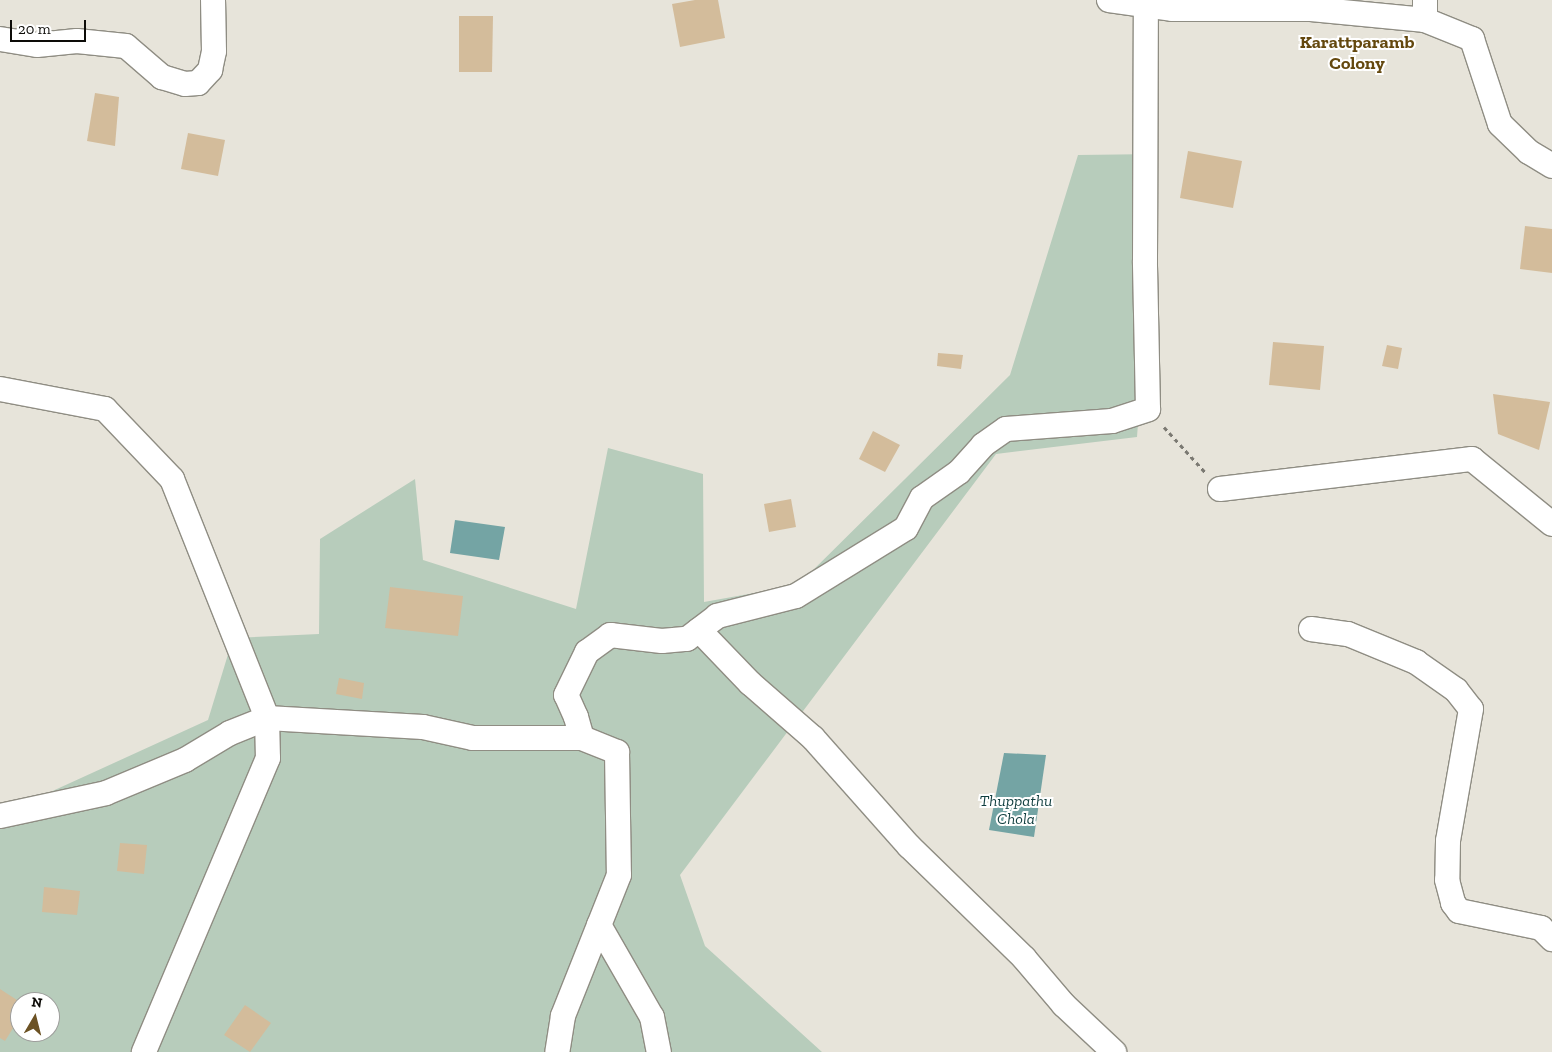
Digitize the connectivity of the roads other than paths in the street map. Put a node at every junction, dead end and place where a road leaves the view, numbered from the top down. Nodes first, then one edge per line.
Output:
1 (213, 0) edge
2 (1109, 0) edge
3 (1146, 5) junction
4 (1425, 10) edge
5 (0, 39) edge
6 (1552, 166) edge
7 (0, 389) edge
8 (1220, 489) road end
9 (1552, 524) edge
10 (1311, 629) dead end
11 (699, 630) junction
12 (267, 718) junction
13 (582, 738) junction
14 (0, 816) edge
15 (599, 925) junction
16 (1552, 939) edge
17 (144, 1052) edge
18 (557, 1052) edge
19 (658, 1052) edge
20 (1114, 1052) edge

1 - 5 street
2 - 3 street
3 - 4 street
3 - 11 street
4 - 6 street
7 - 12 street
8 - 9 street
10 - 16 street
11 - 13 street
11 - 20 street
12 - 13 street
12 - 14 street
12 - 17 street
13 - 15 street
15 - 18 street
15 - 19 street

